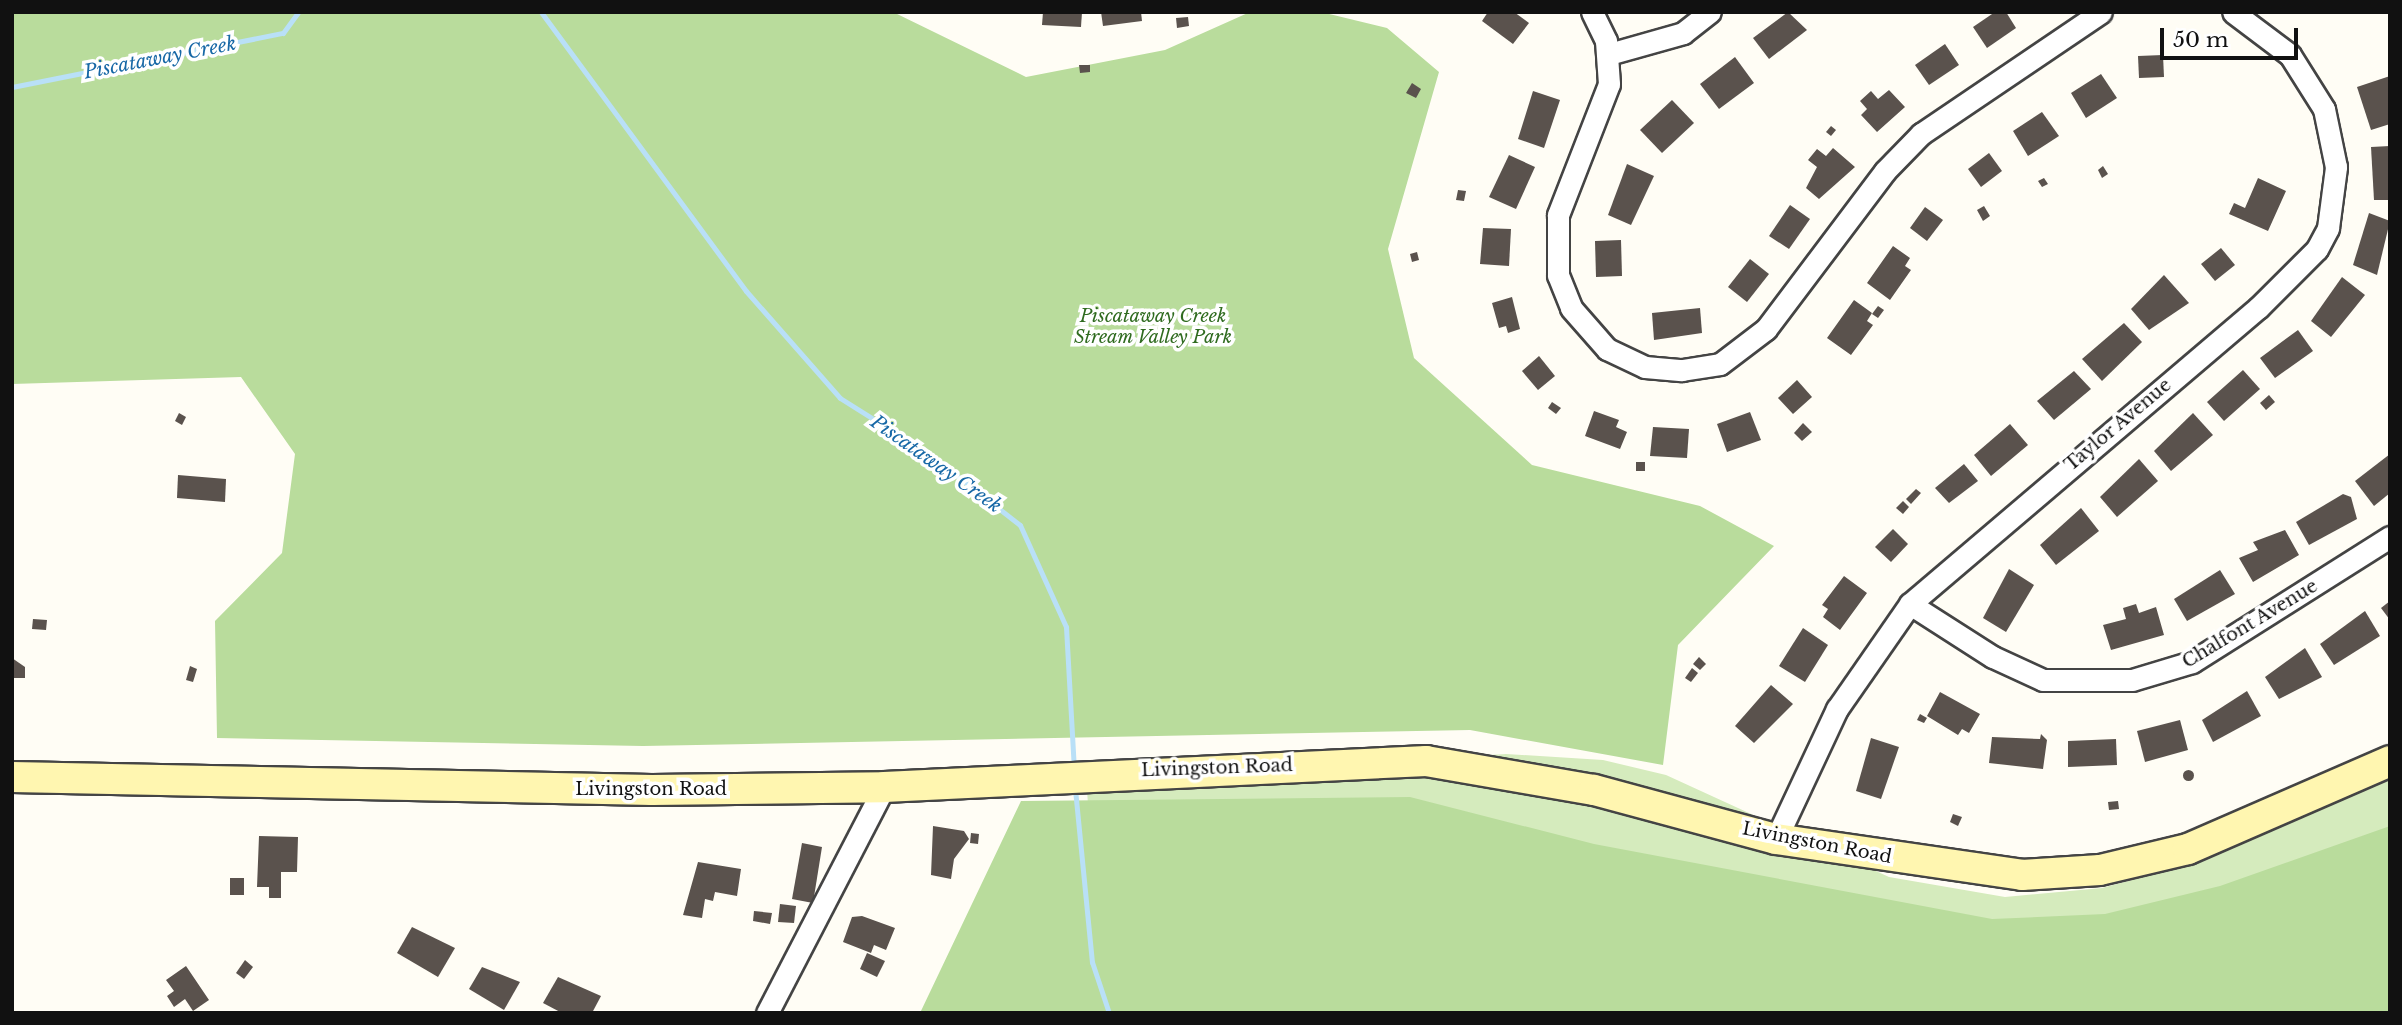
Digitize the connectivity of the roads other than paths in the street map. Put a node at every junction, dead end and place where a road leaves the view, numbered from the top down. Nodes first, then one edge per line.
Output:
1 (1592, 12) edge
2 (1710, 12) edge
3 (2101, 12) edge
4 (2232, 12) edge
5 (1609, 54) junction
6 (2390, 537) edge
7 (1910, 604) junction
8 (2390, 761) edge
9 (12, 777) edge
10 (884, 787) junction
11 (1776, 839) junction
12 (766, 1013) edge

1 - 5 street
2 - 5 street
3 - 5 street
4 - 7 street, Taylor Avenue
6 - 7 street, Chalfont Avenue
7 - 11 street, Taylor Avenue
8 - 11 main road, Livingston Road
9 - 10 main road, Livingston Road
10 - 11 main road, Livingston Road
10 - 12 street

